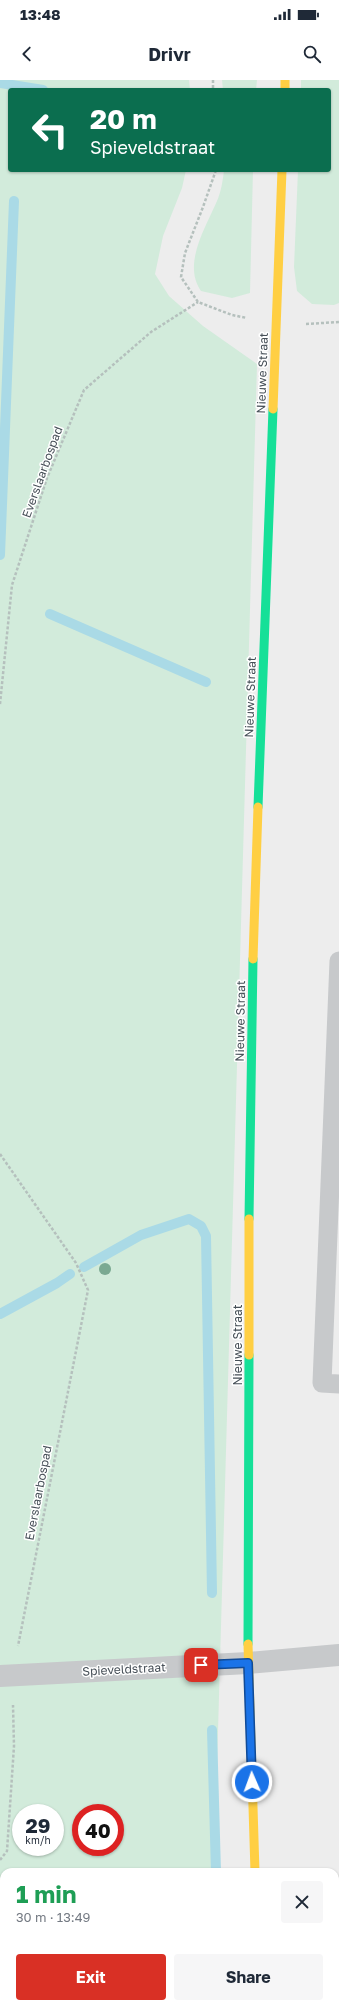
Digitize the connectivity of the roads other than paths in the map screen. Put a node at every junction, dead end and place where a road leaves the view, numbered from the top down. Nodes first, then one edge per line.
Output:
1 (282, 172) edge
2 (339, 961) edge
3 (334, 1226) edge
4 (331, 1383) edge
5 (339, 1655) edge
6 (248, 1663) junction
7 (7, 1675) edge
8 (255, 1868) edge

1 - 6 street, Nieuwe Straat
2 - 3 lane
3 - 4 lane
5 - 6 street, Spieveldstraat
6 - 7 street, Spieveldstraat
6 - 8 street, Nieuwe Straat

